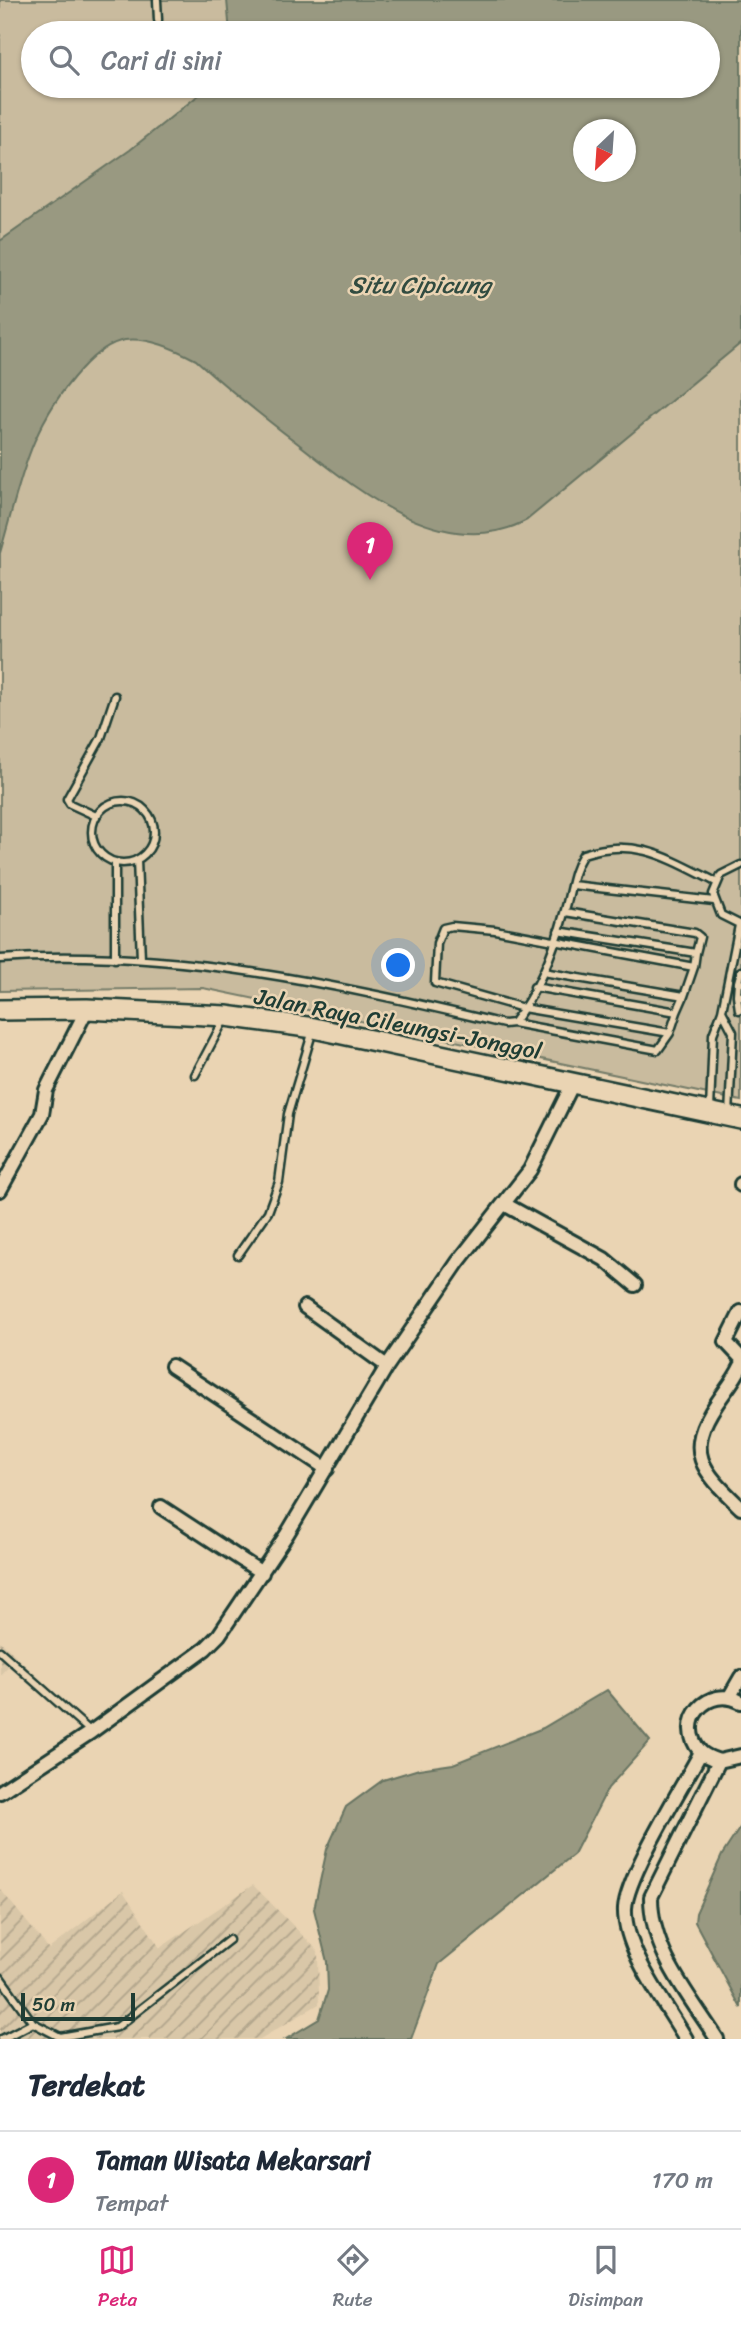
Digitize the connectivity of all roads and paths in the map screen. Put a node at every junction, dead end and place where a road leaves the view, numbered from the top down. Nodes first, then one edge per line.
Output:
1 (157, 0) edge
2 (158, 20) dead end
3 (115, 696) dead end
4 (96, 816) junction
5 (136, 860) junction
6 (115, 862) junction
7 (741, 865) edge
8 (716, 882) junction
9 (572, 885) junction
10 (714, 901) junction
11 (565, 912) junction
12 (740, 925) edge
13 (558, 931) junction
14 (552, 943) junction
15 (696, 953) junction
16 (0, 959) edge
17 (115, 959) junction
18 (141, 959) junction
19 (694, 967) junction
20 (741, 971) edge
21 (543, 972) junction
22 (740, 982) edge
23 (534, 987) junction
24 (684, 996) junction
25 (739, 996) edge
26 (523, 1008) junction
27 (87, 1009) junction
28 (0, 1010) edge
29 (722, 1011) junction
30 (677, 1012) junction
31 (740, 1012) edge
32 (226, 1016) junction
33 (513, 1023) junction
34 (314, 1028) junction
35 (670, 1033) junction
36 (195, 1075) dead end
37 (573, 1083) junction
38 (709, 1112) junction
39 (735, 1118) edge
40 (0, 1190) edge
41 (506, 1205) junction
42 (238, 1255) dead end
43 (635, 1285) dead end
44 (304, 1307) dead end
45 (741, 1312) edge
46 (741, 1358) edge
47 (172, 1366) dead end
48 (387, 1366) junction
49 (741, 1366) edge
50 (327, 1469) junction
51 (161, 1507) dead end
52 (741, 1508) edge
53 (262, 1573) junction
54 (0, 1651) edge
55 (741, 1677) edge
56 (735, 1699) edge
57 (91, 1732) junction
58 (701, 1752) junction
59 (741, 1756) edge
60 (719, 1761) junction
61 (0, 1792) edge
62 (229, 1940) dead end
63 (0, 1977) edge
64 (33, 2023) junction
65 (2, 2039) edge
66 (687, 2039) edge
67 (717, 2039) edge

1 - 2 lane
3 - 4 lane
4 - 5 lane
4 - 6 lane
5 - 6 lane
5 - 18 lane
6 - 17 lane
7 - 8 lane
8 - 9 lane
8 - 10 lane
9 - 10 lane
9 - 11 lane
10 - 12 lane
11 - 13 lane
11 - 15 lane
12 - 29 lane
13 - 14 lane
13 - 15 lane
14 - 19 lane
14 - 21 lane
14 - 26 lane
15 - 19 lane
16 - 17 lane
17 - 18 lane
18 - 33 lane
19 - 24 lane
20 - 22 lane
21 - 23 lane
21 - 24 lane
22 - 25 lane
23 - 26 lane
23 - 30 lane
24 - 30 lane
25 - 31 lane
26 - 33 lane
26 - 35 lane
27 - 28 main road, Jalan Raya Cileungsi-Jonggol
27 - 32 main road, Jalan Raya Cileungsi-Jonggol
27 - 40 street
29 - 38 lane
29 - 39 lane
30 - 35 lane
32 - 34 main road, Jalan Raya Cileungsi-Jonggol
32 - 36 lane
33 - 35 lane
34 - 37 main road, Jalan Raya Cileungsi-Jonggol
34 - 42 lane
37 - 38 main road, Jalan Raya Cileungsi-Jonggol
37 - 41 street
38 - 39 main road, Jalan Raya Cileungsi-Jonggol
41 - 43 street
41 - 48 street
44 - 48 street
45 - 46 street
47 - 50 street
48 - 50 street
49 - 52 street
50 - 53 street
51 - 53 street
53 - 57 street
54 - 57 lane
55 - 56 street
56 - 58 street
57 - 61 street
58 - 60 street
58 - 66 street
59 - 60 street
60 - 67 street
62 - 64 lane
63 - 64 lane
64 - 65 lane

